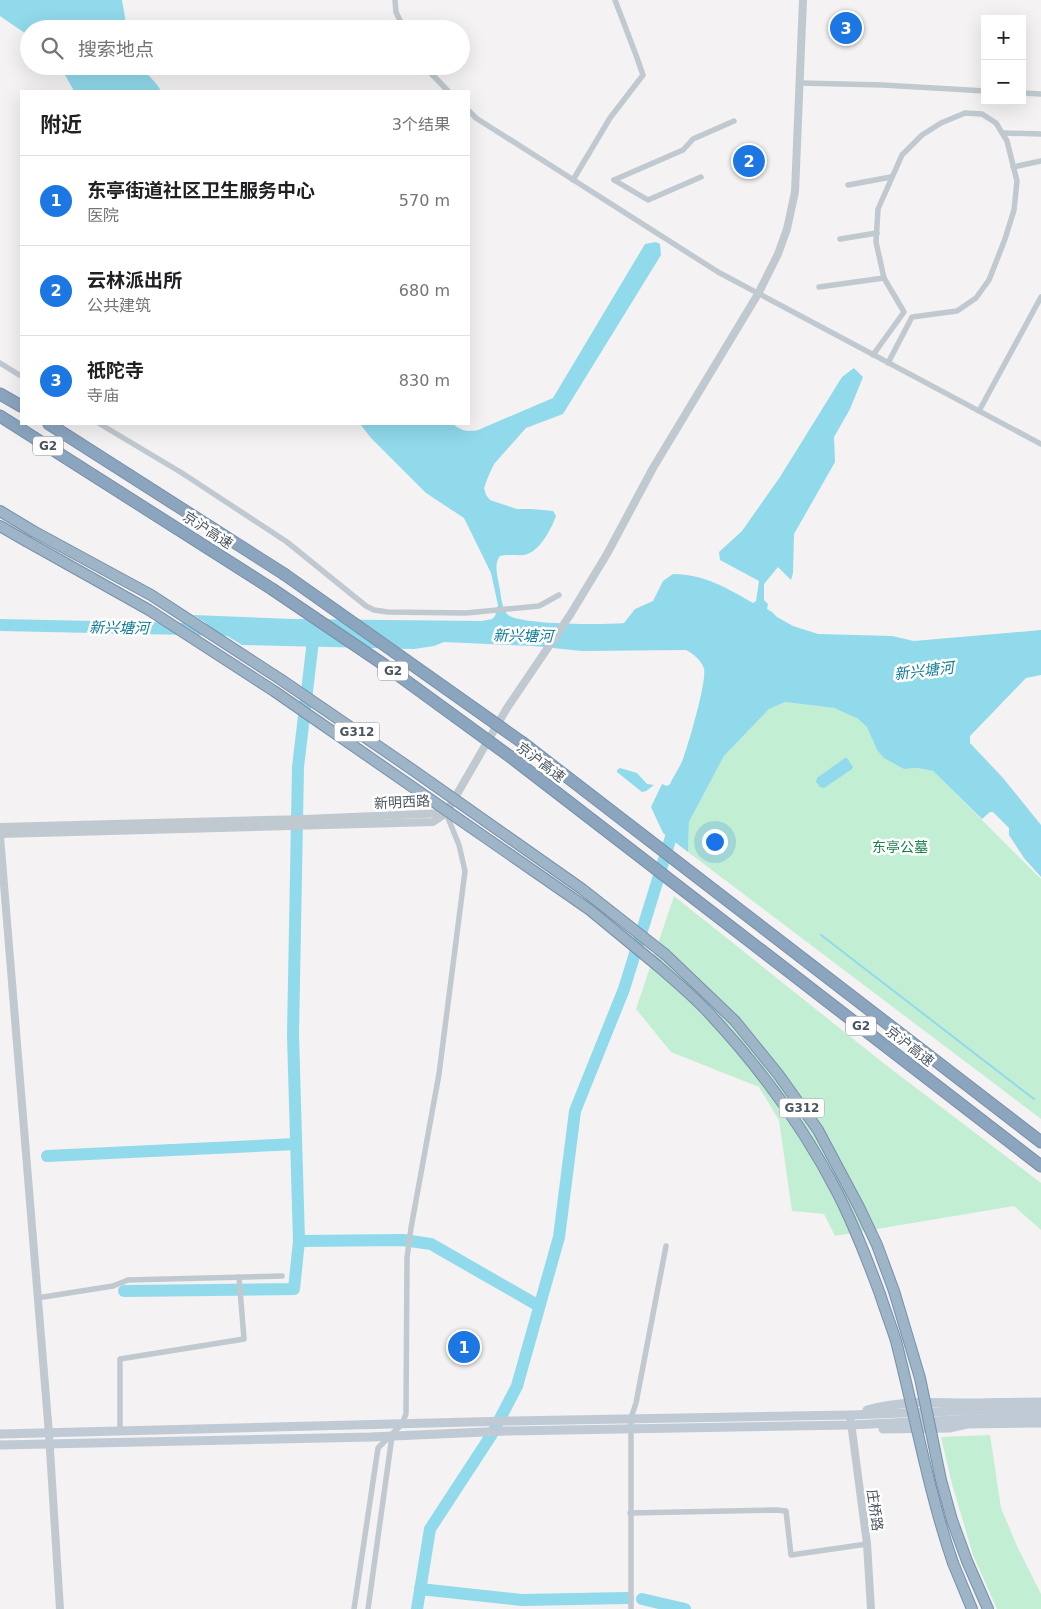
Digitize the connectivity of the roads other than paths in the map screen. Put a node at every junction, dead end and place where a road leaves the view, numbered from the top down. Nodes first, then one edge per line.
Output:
1 (395, 0) edge
2 (615, 0) edge
3 (803, 0) edge
4 (400, 20) edge
5 (433, 75) edge
6 (800, 83) junction
7 (447, 90) edge
8 (981, 91) edge
9 (1026, 93) edge
10 (1041, 94) edge
11 (470, 112) edge
12 (734, 121) dead end
13 (1003, 133) junction
14 (1041, 134) edge
15 (1041, 161) edge
16 (1013, 167) junction
17 (701, 177) dead end
18 (891, 177) junction
19 (573, 180) junction
20 (848, 185) dead end
21 (877, 234) junction
22 (840, 239) dead end
23 (884, 278) junction
24 (819, 287) dead end
25 (758, 294) junction
26 (1041, 297) edge
27 (873, 355) junction
28 (0, 363) edge
29 (888, 363) junction
30 (20, 375) edge
31 (0, 394) edge
32 (20, 405) edge
33 (979, 411) junction
34 (0, 416) edge
35 (51, 425) edge
36 (102, 425) edge
37 (1041, 444) edge
38 (0, 511) edge
39 (0, 526) edge
40 (559, 595) dead end
41 (446, 813) junction
42 (0, 827) edge
43 (0, 835) edge
44 (1041, 1142) edge
45 (1041, 1166) edge
46 (666, 1246) dead end
47 (282, 1276) dead end
48 (239, 1277) junction
49 (37, 1298) junction
50 (1041, 1402) edge
51 (1041, 1408) edge
52 (991, 1413) junction
53 (850, 1415) junction
54 (1041, 1416) edge
55 (630, 1418) junction
56 (1041, 1423) edge
57 (402, 1424) junction
58 (850, 1426) junction
59 (630, 1430) junction
60 (120, 1432) junction
61 (0, 1434) edge
62 (49, 1434) junction
63 (392, 1436) junction
64 (49, 1444) junction
65 (0, 1445) edge
66 (630, 1513) junction
67 (867, 1544) junction
68 (60, 1609) edge
69 (354, 1609) edge
70 (368, 1609) edge
71 (631, 1609) edge
72 (871, 1609) edge
73 (972, 1609) edge
74 (988, 1609) edge

1 - 4 street
2 - 19 street
3 - 6 street
5 - 7 street
6 - 8 street
6 - 25 street
9 - 10 street
11 - 19 street
12 - 17 street
13 - 14 street
13 - 16 street
13 - 18 street
15 - 16 street
16 - 29 street
18 - 20 street
18 - 21 street
19 - 25 street
21 - 22 street
21 - 23 street
23 - 24 street
23 - 27 street
25 - 27 street
25 - 41 street
26 - 33 street
27 - 29 street
28 - 30 street
29 - 33 street
31 - 32 highway
33 - 37 street
34 - 45 highway, 京沪高速 / G2, bridge
35 - 44 highway, 京沪高速 / G2, bridge
36 - 40 street
38 - 74 highway, G312, bridge
39 - 73 highway, G312, bridge
41 - 42 street, 新明西路
41 - 43 street, 新明西路
41 - 57 street
43 - 49 street
46 - 55 street
47 - 48 street
48 - 49 street
48 - 60 street
49 - 62 street
50 - 53 main road
51 - 52 main road
52 - 53 main road
52 - 54 main road
52 - 58 main road
53 - 55 main road
53 - 58 street, 庄桥路
55 - 57 main road
55 - 59 street
56 - 58 main road
57 - 60 main road
57 - 63 street
58 - 59 main road
58 - 67 street, 庄桥路
59 - 63 main road
59 - 66 street
60 - 62 main road
61 - 62 main road
62 - 64 street
63 - 64 main road
63 - 69 street
63 - 70 street
64 - 65 main road
64 - 68 street
66 - 67 street
66 - 71 street
67 - 72 street, 庄桥路

